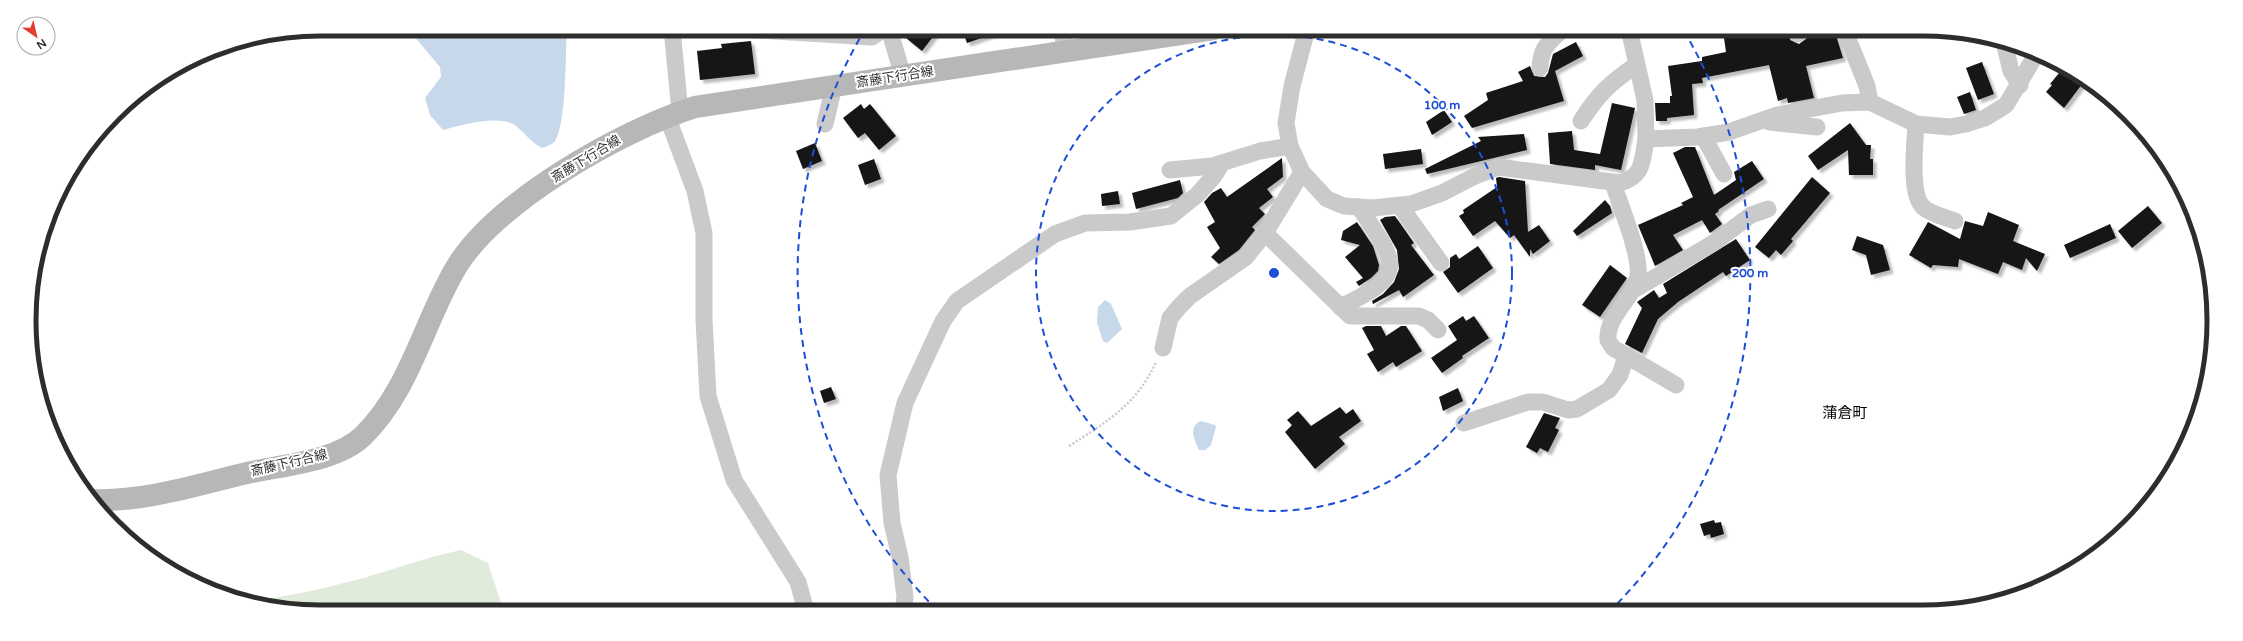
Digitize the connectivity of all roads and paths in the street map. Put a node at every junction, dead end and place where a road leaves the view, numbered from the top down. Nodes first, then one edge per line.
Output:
1 (672, 36) edge
2 (856, 36) edge
3 (874, 36) edge
4 (891, 36) edge
5 (1063, 36) edge
6 (1165, 36) edge
7 (1306, 36) edge
8 (1556, 36) edge
9 (1630, 36) edge
10 (1847, 36) edge
11 (2006, 49) edge
12 (1066, 50) junction
13 (2034, 59) edge
14 (1636, 65) junction
15 (1540, 68) dead end
16 (903, 76) junction
17 (2020, 84) junction
18 (834, 86) junction
19 (1870, 102) junction
20 (674, 114) junction
21 (1581, 121) dead end
22 (1761, 121) junction
23 (825, 124) dead end
24 (1916, 124) junction
25 (1817, 127) dead end
26 (1703, 136) junction
27 (1646, 139) junction
28 (1290, 146) junction
29 (1222, 162) junction
30 (1170, 170) dead end
31 (1302, 172) junction
32 (1724, 174) dead end
33 (1613, 183) junction
34 (1400, 206) junction
35 (1359, 207) junction
36 (1768, 209) dead end
37 (1954, 221) dead end
38 (1265, 233) junction
39 (1441, 263) dead end
40 (1632, 291) junction
41 (1340, 307) junction
42 (1438, 330) dead end
43 (1163, 348) joint
44 (1626, 356) junction
45 (1676, 385) dead end
46 (1464, 423) dead end
47 (1069, 446) dead end
48 (100, 500) edge
49 (804, 605) edge
50 (903, 605) edge

1 - 20 street
2 - 3 street
4 - 16 street
5 - 12 street
6 - 12 main road, 斎藤下行合線
7 - 28 street
8 - 15 street
9 - 14 street
10 - 19 street
11 - 17 street
12 - 16 main road, 斎藤下行合線
13 - 17 street
14 - 21 street
14 - 27 street
16 - 18 main road, 斎藤下行合線
17 - 24 street
18 - 20 main road, 斎藤下行合線
18 - 23 street
19 - 22 street
19 - 24 street
20 - 48 main road, 斎藤下行合線
20 - 49 street
22 - 25 street
22 - 26 street
24 - 37 street
26 - 27 street
26 - 32 street
27 - 33 street
28 - 29 street
28 - 31 street
29 - 30 street
29 - 50 street
31 - 35 street
31 - 38 street
33 - 34 street
33 - 40 street
34 - 35 street
34 - 39 street
35 - 41 street
36 - 40 street
38 - 41 street
38 - 43 street
40 - 44 street
41 - 42 street
43 - 47 path
44 - 45 street
44 - 46 street

